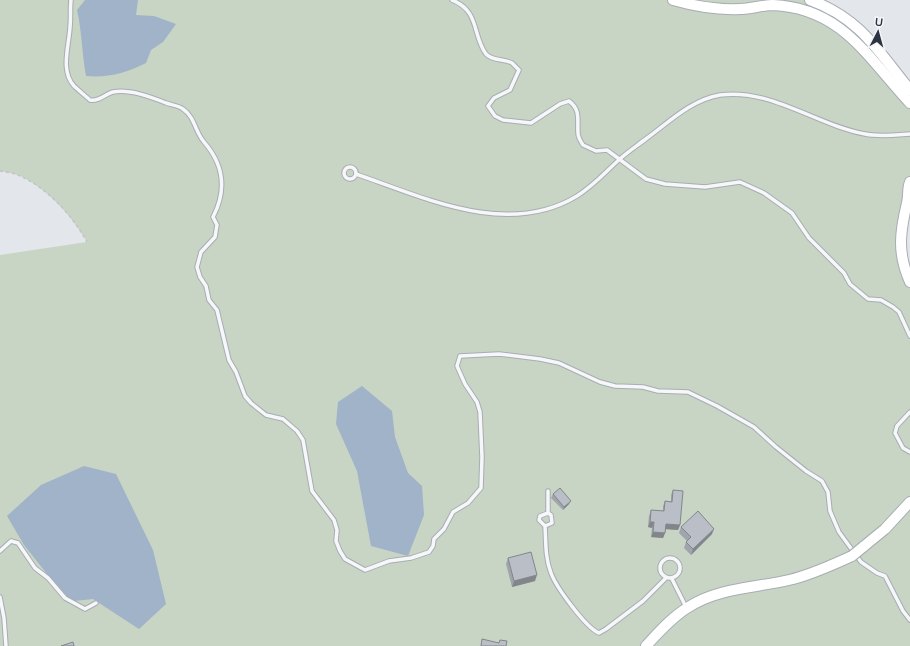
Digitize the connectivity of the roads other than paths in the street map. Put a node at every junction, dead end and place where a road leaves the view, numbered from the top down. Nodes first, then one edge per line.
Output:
1 (71, 0) edge
2 (452, 0) edge
3 (673, 0) edge
4 (810, 0) edge
5 (910, 90) edge
6 (910, 103) edge
7 (910, 134) edge
8 (620, 159) junction
9 (356, 174) dead end
10 (910, 182) edge
11 (909, 200) edge
12 (910, 282) edge
13 (910, 336) edge
14 (910, 412) edge
15 (910, 452) edge
16 (548, 491) dead end
17 (910, 502) edge
18 (548, 513) junction
19 (545, 526) junction
20 (0, 551) edge
21 (666, 578) junction
22 (672, 579) junction
23 (0, 597) edge
24 (96, 603) dead end
25 (687, 608) junction
26 (910, 620) edge
27 (6, 646) edge
28 (646, 646) edge

1 - 26 lane
2 - 8 lane
3 - 6 main road
4 - 5 main road
7 - 8 lane
8 - 9 lane
8 - 13 lane
10 - 11 main road
11 - 12 main road
14 - 15 lane
16 - 18 lane
17 - 25 main road, bridge
18 - 19 lane
18 - 19 lane
19 - 21 lane
20 - 24 lane
21 - 22 lane
21 - 22 lane
22 - 25 lane
23 - 27 lane
25 - 28 main road

